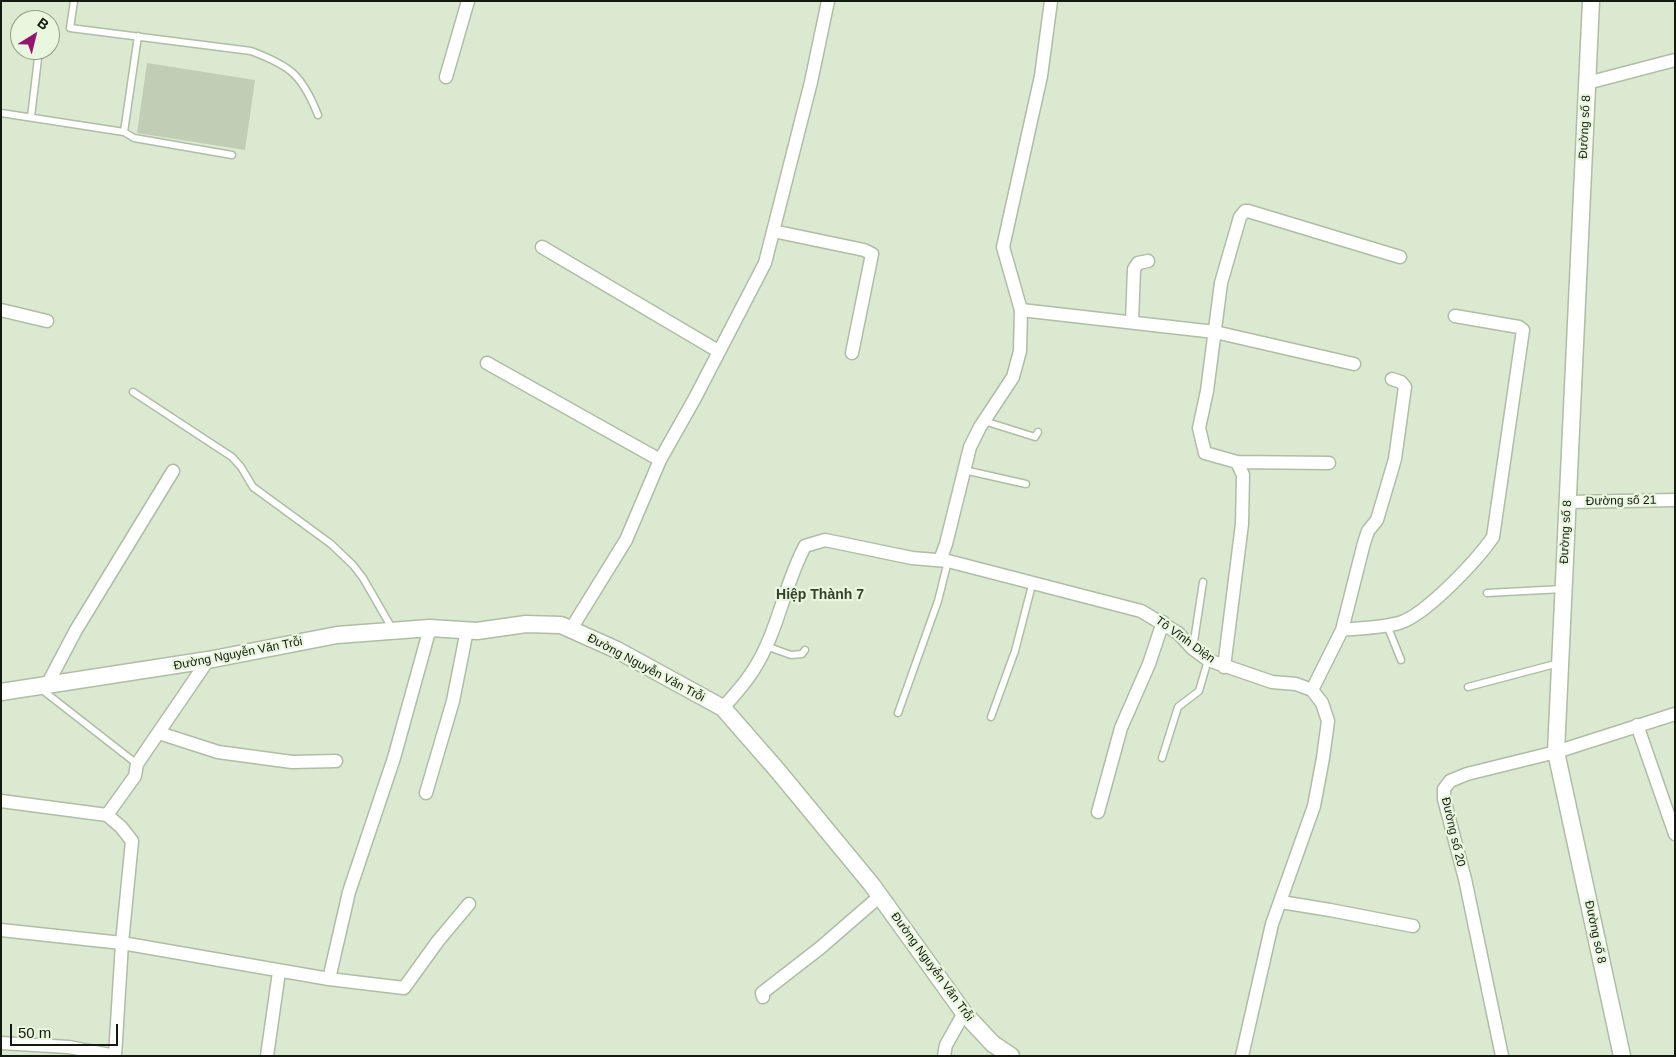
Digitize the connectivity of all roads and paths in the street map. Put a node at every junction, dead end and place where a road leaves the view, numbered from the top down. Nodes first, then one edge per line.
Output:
1 (74, 1) edge
2 (468, 1) edge
3 (828, 1) edge
4 (1051, 1) edge
5 (1591, 1) edge
6 (138, 36) junction
7 (38, 60) edge
8 (1675, 60) edge
9 (446, 77) dead end
10 (1587, 83) junction
11 (1, 113) edge
12 (318, 115) dead end
13 (32, 117) junction
14 (124, 132) junction
15 (232, 155) dead end
16 (773, 231) junction
17 (542, 248) dead end
18 (1400, 257) dead end
19 (1148, 261) dead end
20 (1, 310) edge
21 (1021, 310) junction
22 (1456, 316) dead end
23 (47, 321) dead end
24 (1132, 322) junction
25 (1215, 332) junction
26 (718, 350) junction
27 (852, 353) dead end
28 (487, 363) dead end
29 (1354, 364) dead end
30 (1392, 379) dead end
31 (132, 392) dead end
32 (984, 421) junction
33 (1038, 432) dead end
34 (660, 460) junction
35 (1237, 462) junction
36 (1329, 463) dead end
37 (964, 470) junction
38 (174, 471) dead end
39 (1026, 484) dead end
40 (1675, 500) edge
41 (1568, 502) junction
42 (944, 560) junction
43 (1203, 582) dead end
44 (1032, 585) junction
45 (1564, 589) junction
46 (1487, 593) dead end
47 (1163, 622) junction
48 (1387, 625) junction
49 (430, 628) junction
50 (571, 629) junction
51 (468, 630) junction
52 (1342, 630) junction
53 (394, 631) junction
54 (765, 645) junction
55 (1193, 649) junction
56 (805, 650) dead end
57 (208, 660) junction
58 (1208, 660) junction
59 (1401, 660) dead end
60 (1560, 662) junction
61 (1224, 667) junction
62 (42, 686) junction
63 (1468, 687) dead end
64 (1312, 690) junction
65 (1, 692) edge
66 (723, 708) junction
67 (898, 713) dead end
68 (1675, 714) edge
69 (991, 717) dead end
70 (1637, 725) junction
71 (159, 733) junction
72 (1556, 752) junction
73 (1162, 758) dead end
74 (336, 761) dead end
75 (137, 764) junction
76 (426, 793) dead end
77 (1, 801) edge
78 (1098, 812) dead end
79 (107, 815) junction
80 (1675, 834) edge
81 (880, 896) junction
82 (1281, 902) junction
83 (469, 904) dead end
84 (1413, 926) dead end
85 (1, 930) edge
86 (122, 943) junction
87 (279, 972) junction
88 (329, 979) junction
89 (764, 997) dead end
90 (964, 1013) junction
91 (1, 1043) edge
92 (115, 1056) edge
93 (267, 1056) edge
94 (944, 1056) edge
95 (1011, 1056) edge
96 (1242, 1056) edge
97 (1502, 1056) edge
98 (1622, 1056) edge

1 - 6 lane
2 - 9 street
3 - 16 street
4 - 21 street
5 - 10 street, Đường số 8
6 - 12 lane
6 - 14 lane
7 - 13 lane
8 - 10 street
10 - 41 street, Đường số 8
11 - 13 lane
13 - 14 lane
14 - 15 lane
16 - 26 street
16 - 27 street
17 - 26 street
18 - 25 street
19 - 24 street
20 - 23 street
21 - 24 street
21 - 32 street
22 - 48 street
24 - 25 street
25 - 29 street
25 - 35 street
26 - 34 street
28 - 34 street
30 - 52 street
31 - 53 lane
32 - 33 lane
32 - 37 street
34 - 50 street
35 - 36 street
35 - 61 street
37 - 39 lane
37 - 42 street
38 - 62 street
40 - 41 street, Đường số 21
41 - 45 street, Đường số 8
42 - 44 street, Tô Vĩnh Diện
42 - 54 street, Tô Vĩnh Diện
42 - 67 lane
43 - 55 lane
44 - 47 street, Tô Vĩnh Diện
44 - 69 lane
45 - 46 lane
45 - 60 street, Đường số 8
47 - 55 street, Tô Vĩnh Diện
47 - 78 street
48 - 52 street
48 - 59 lane
49 - 51 street, Đường Nguyễn Văn Trỗi
49 - 53 street, Đường Nguyễn Văn Trỗi
49 - 88 street
50 - 51 street, Đường Nguyễn Văn Trỗi
50 - 66 street, Đường Nguyễn Văn Trỗi
51 - 76 street
52 - 64 street
53 - 57 street, Đường Nguyễn Văn Trỗi
54 - 56 lane
54 - 66 street, Tô Vĩnh Diện
55 - 58 street, Tô Vĩnh Diện
57 - 62 street, Đường Nguyễn Văn Trỗi
57 - 71 street
58 - 61 street, Tô Vĩnh Diện
58 - 73 lane
60 - 63 lane
60 - 72 street, Đường số 8
61 - 64 street, Tô Vĩnh Diện
62 - 65 street, Đường Nguyễn Văn Trỗi
62 - 75 lane
64 - 82 street
66 - 81 street, Đường Nguyễn Văn Trỗi
68 - 70 street, Đường số 20
70 - 72 street, Đường số 20
70 - 80 street
71 - 74 street
71 - 75 street
72 - 97 street, Đường số 20
72 - 98 street, Đường số 8
75 - 79 street
77 - 79 street
79 - 86 street
81 - 89 street
81 - 90 street, Đường Nguyễn Văn Trỗi
82 - 84 street
82 - 96 street
83 - 88 street
85 - 86 street
86 - 87 street
86 - 92 street
87 - 88 street
87 - 93 street
90 - 94 street
90 - 95 street, Đường Nguyễn Văn Trỗi
91 - 92 street

